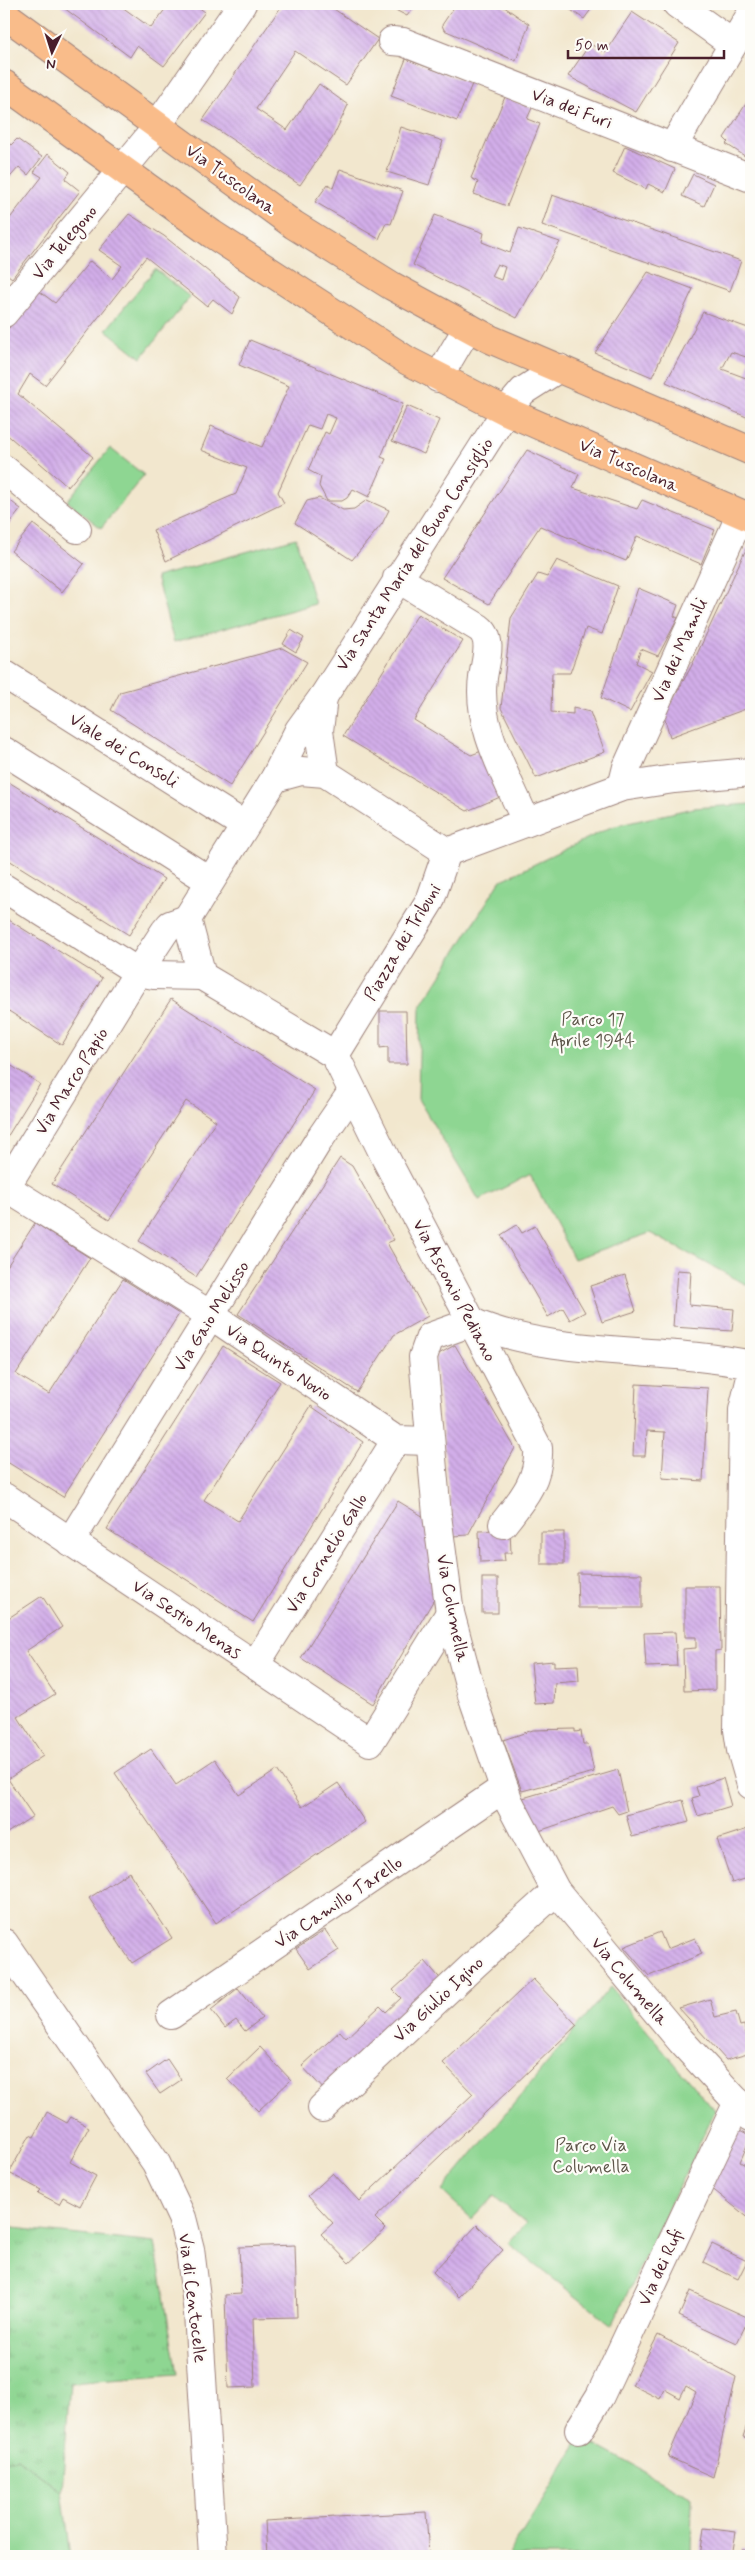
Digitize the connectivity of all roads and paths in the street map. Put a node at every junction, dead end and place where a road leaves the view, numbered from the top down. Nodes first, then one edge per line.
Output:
1 (242, 4) edge
2 (677, 4) edge
3 (4, 14) edge
4 (751, 14) edge
5 (392, 41) dead end
6 (733, 44) junction
7 (4, 84) edge
8 (158, 126) junction
9 (672, 148) junction
10 (124, 171) junction
11 (751, 178) edge
12 (8, 299) edge
13 (468, 327) junction
14 (559, 368) junction
15 (438, 378) junction
16 (506, 410) junction
17 (751, 452) edge
18 (4, 470) edge
19 (746, 516) edge
20 (77, 529) dead end
21 (397, 578) junction
22 (4, 674) edge
23 (323, 697) junction
24 (4, 751) edge
25 (751, 772) edge
26 (325, 773) junction
27 (275, 778) junction
28 (622, 787) junction
29 (526, 822) junction
30 (244, 825) junction
31 (447, 852) junction
32 (210, 881) junction
33 (4, 888) edge
34 (187, 919) junction
35 (138, 972) junction
36 (202, 976) junction
37 (335, 1055) junction
38 (352, 1092) junction
39 (5, 1189) edge
40 (212, 1316) junction
41 (472, 1322) junction
42 (751, 1365) edge
43 (751, 1377) edge
44 (396, 1440) junction
45 (430, 1441) junction
46 (4, 1497) edge
47 (503, 1524) dead end
48 (745, 1538) edge
49 (70, 1542) junction
50 (450, 1613) junction
51 (255, 1665) junction
52 (746, 1749) edge
53 (751, 1785) edge
54 (504, 1788) junction
55 (556, 1891) junction
56 (4, 1943) edge
57 (172, 2015) dead end
58 (322, 2108) dead end
59 (745, 2110) edge
60 (579, 2430) dead end
61 (213, 2556) edge

1 - 8 street, Via Telegono
2 - 6 street
3 - 8 main road, Via Tuscolana
4 - 6 street
5 - 9 street, Via dei Furi
6 - 9 street
7 - 10 main road, Via Tuscolana
8 - 10 street, Via Telegono
8 - 13 main road, Via Tuscolana
9 - 11 street, Via dei Furi
10 - 12 street, Via Telegono
10 - 15 main road, Via Tuscolana
13 - 14 main road, Via Tuscolana
13 - 15 street
14 - 16 street
14 - 17 main road, Via Tuscolana
15 - 16 main road, Via Tuscolana
16 - 19 main road, Via Tuscolana
16 - 21 street, Via Santa Maria del Buon Consiglio
18 - 20 street
19 - 28 street, Via dei Mamili
21 - 23 street, Via Santa Maria del Buon Consiglio
21 - 29 street
22 - 30 street, Viale dei Consoli
23 - 26 street, Via Santa Maria del Buon Consiglio
23 - 27 street, Via Santa Maria del Buon Consiglio
24 - 32 street
25 - 28 street
26 - 27 street
26 - 31 street
27 - 30 street
28 - 29 street
29 - 31 street
30 - 32 street
31 - 37 street, Piazza dei Tribuni
32 - 34 street
33 - 35 street
34 - 35 street, Via Marco Papio
34 - 36 street
35 - 36 street
35 - 39 street, Via Marco Papio
36 - 37 street
37 - 38 street, Via Asconio Pediano
38 - 40 street, Via Gaio Melisso
38 - 41 street, Via Asconio Pediano
39 - 40 street, Via Quinto Novio
40 - 44 street, Via Quinto Novio
40 - 49 street, Via Gaio Melisso
41 - 42 street
41 - 45 street, Via Columella
41 - 47 street, Via Asconio Pediano
43 - 48 street
44 - 45 street
44 - 51 street, Via Cornelio Gallo
45 - 50 street, Via Columella
46 - 49 street, Via Sestio Menas
48 - 52 street
49 - 51 street, Via Sestio Menas
50 - 51 street, Via Sestio Menas
50 - 54 street, Via Columella
52 - 53 street
54 - 55 street, Via Columella
54 - 57 street, Via Camillo Tarello
55 - 58 street, Via Giulio Igino
55 - 59 street, Via Columella
56 - 61 street, Via di Centocelle
59 - 60 street, Via dei Rufi

